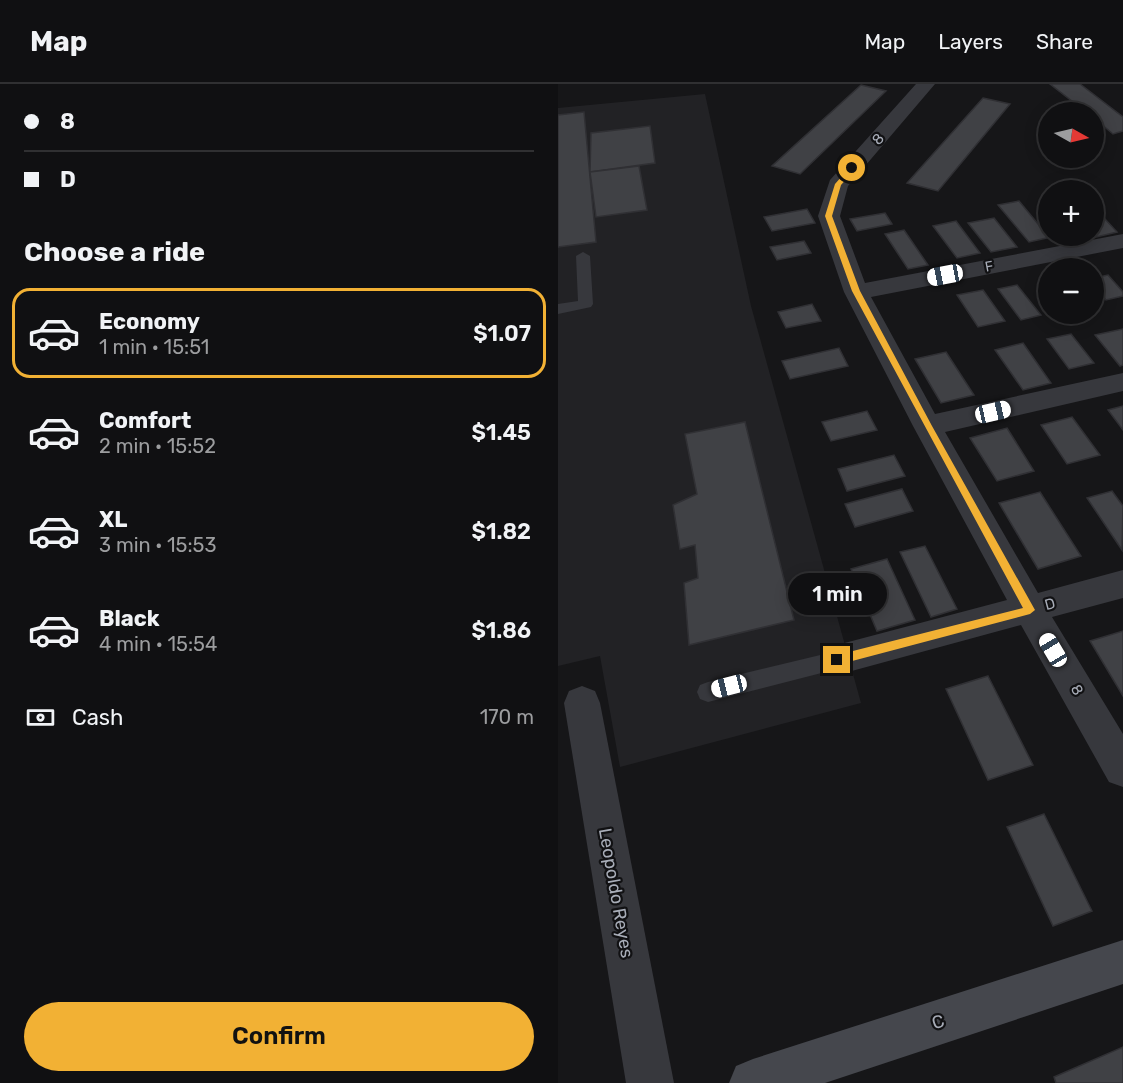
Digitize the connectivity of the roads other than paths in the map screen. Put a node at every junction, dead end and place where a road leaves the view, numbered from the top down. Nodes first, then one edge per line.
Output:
1 (926, 84) edge
2 (1123, 241) edge
3 (583, 256) dead end
4 (856, 291) junction
5 (558, 309) edge
6 (1123, 382) edge
7 (927, 426) junction
8 (1123, 584) edge
9 (1030, 610) junction
10 (837, 660) joint
11 (708, 692) dead end
12 (582, 703) dead end
13 (1123, 769) edge
14 (1123, 962) edge
15 (650, 1083) edge
16 (753, 1083) edge

1 - 4 street, 8
2 - 4 street, F
3 - 5 lane
4 - 7 street, 8
6 - 7 street
7 - 9 street, 8
8 - 9 street, D
9 - 10 street, D
9 - 13 street, 8
10 - 11 lane
12 - 15 street, Leopoldo Reyes
14 - 16 street, C

